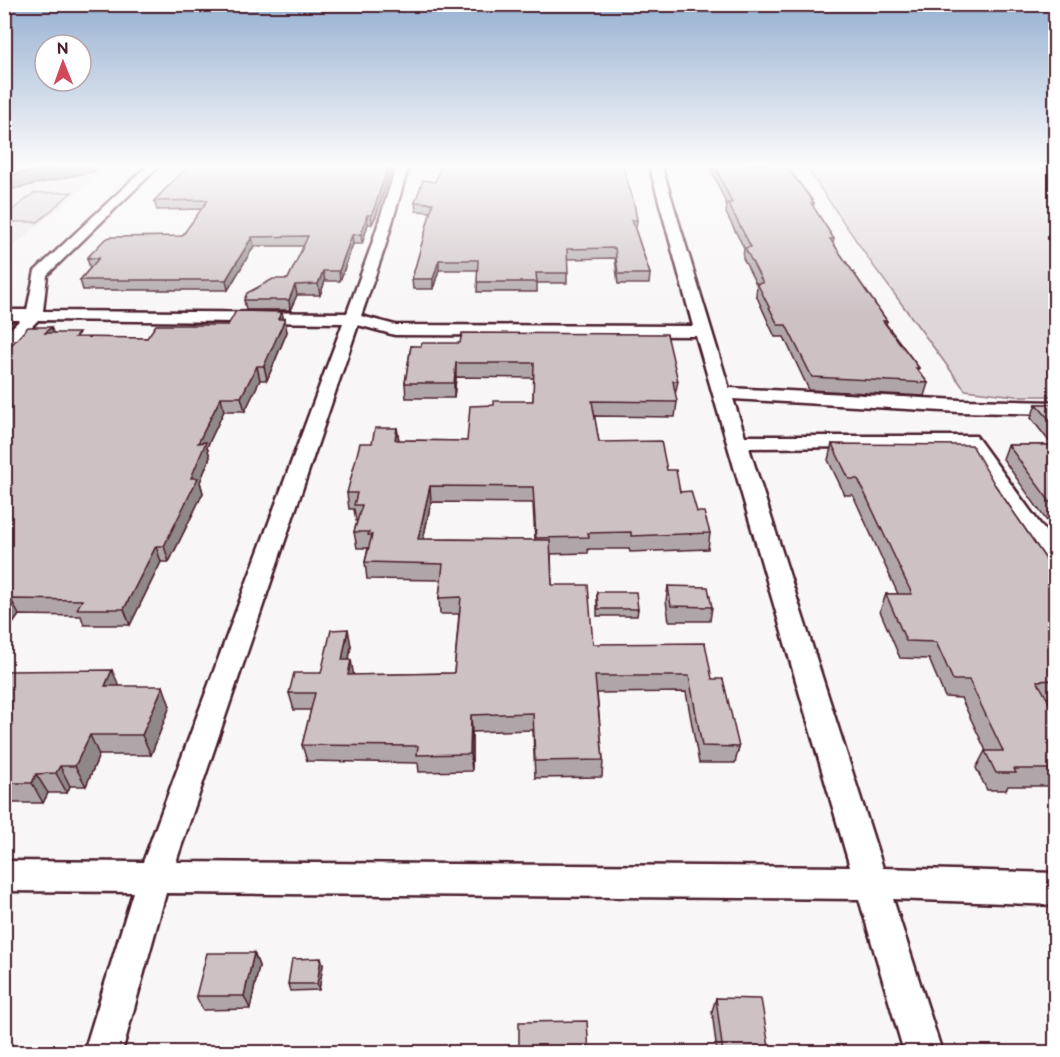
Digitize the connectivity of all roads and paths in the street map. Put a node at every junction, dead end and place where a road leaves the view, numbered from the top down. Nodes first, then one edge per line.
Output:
1 (103, 213) edge
2 (388, 213) edge
3 (669, 213) edge
4 (4, 315) edge
5 (34, 315) junction
6 (351, 318) junction
7 (703, 331) junction
8 (4, 345) edge
9 (723, 393) junction
10 (1056, 408) edge
11 (738, 442) junction
12 (1056, 564) edge
13 (4, 876) edge
14 (154, 877) junction
15 (873, 883) junction
16 (1056, 889) edge
17 (103, 1053) edge
18 (923, 1053) edge

1 - 5 street
2 - 6 street
3 - 7 street
4 - 5 street
5 - 6 street
5 - 8 street
6 - 7 street
6 - 14 street
7 - 9 street
9 - 10 street
9 - 11 street
11 - 12 street
11 - 15 street
13 - 14 street
14 - 15 street
14 - 17 street
15 - 16 street
15 - 18 street

